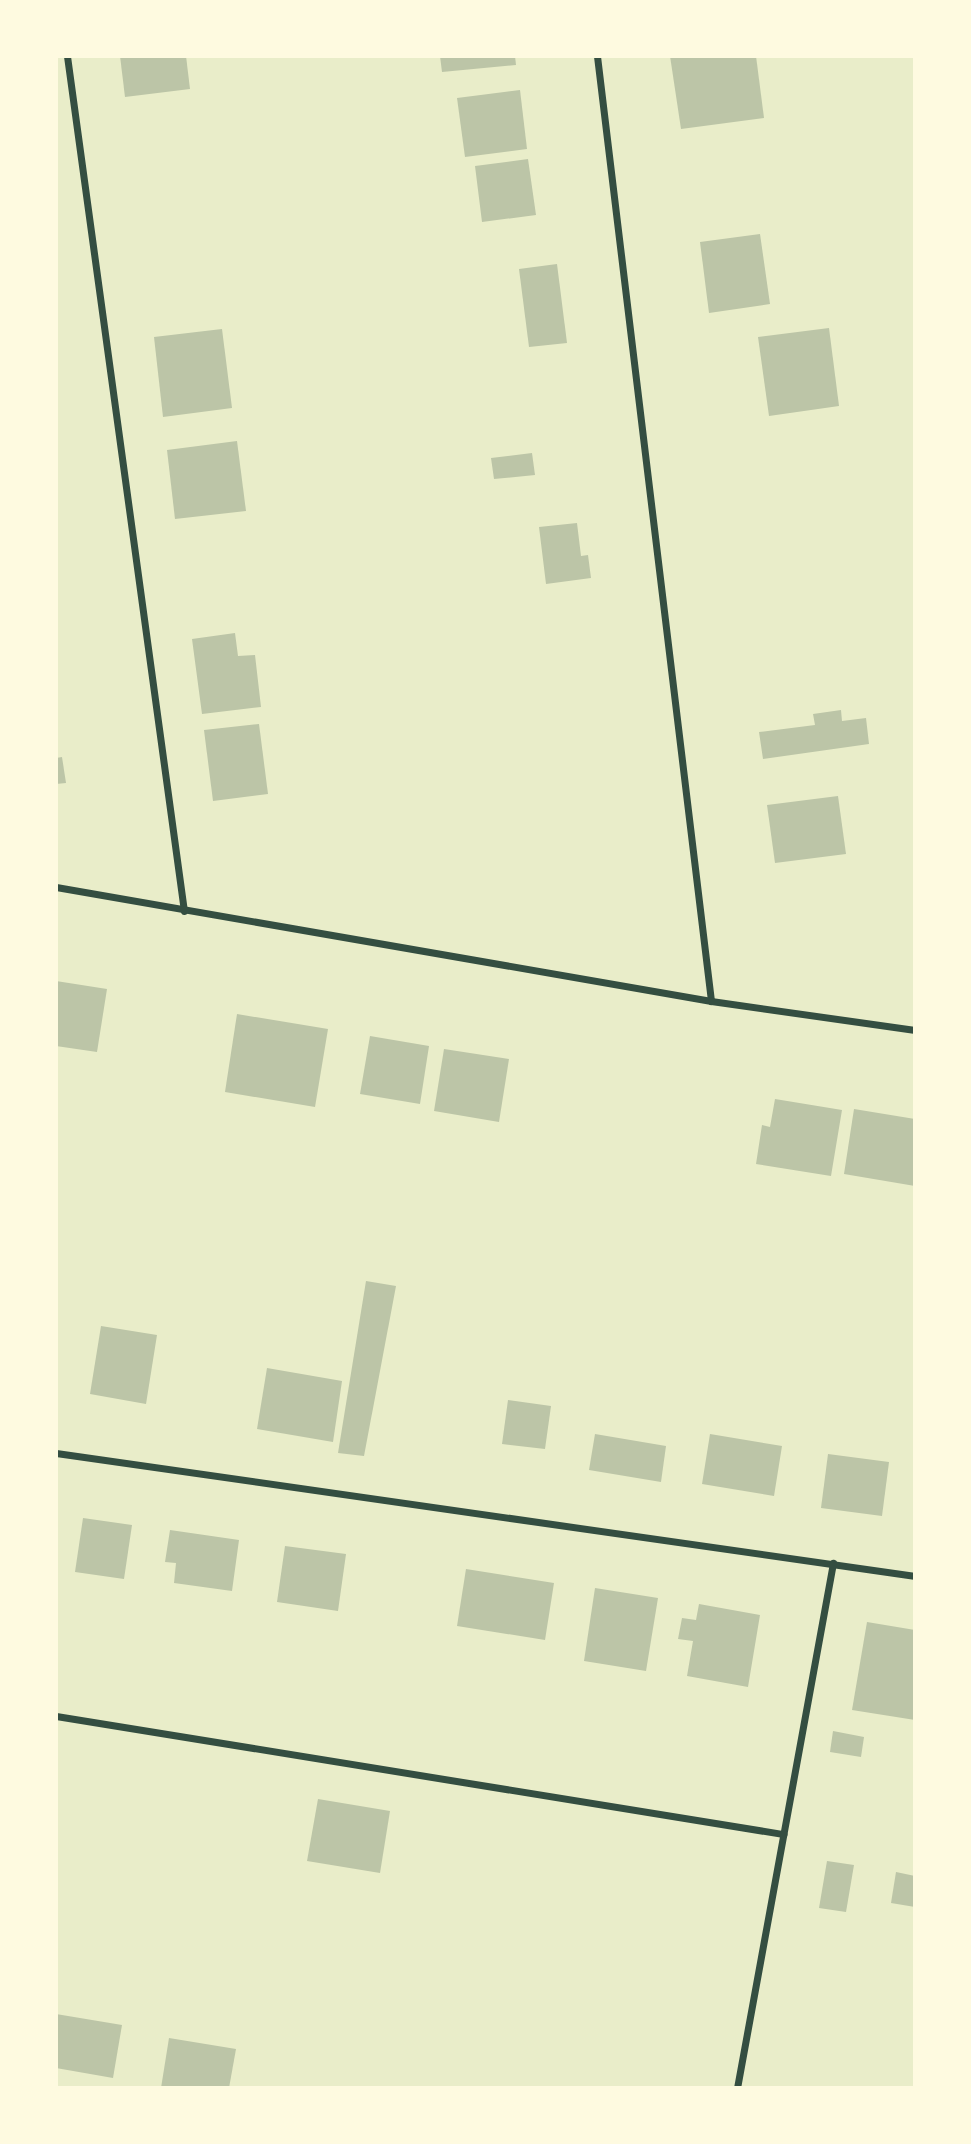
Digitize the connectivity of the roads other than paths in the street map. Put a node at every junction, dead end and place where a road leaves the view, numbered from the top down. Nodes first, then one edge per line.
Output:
1 (67, 56) edge
2 (597, 56) edge
3 (56, 887) edge
4 (184, 911) junction
5 (711, 1001) junction
6 (915, 1030) edge
7 (56, 1453) edge
8 (833, 1563) junction
9 (915, 1576) edge
10 (56, 1716) edge
11 (783, 1834) junction
12 (737, 2088) edge

1 - 4 street
2 - 5 street
3 - 4 street
4 - 5 street
5 - 6 street
7 - 8 street
8 - 9 street
8 - 11 street
10 - 11 street
11 - 12 street

